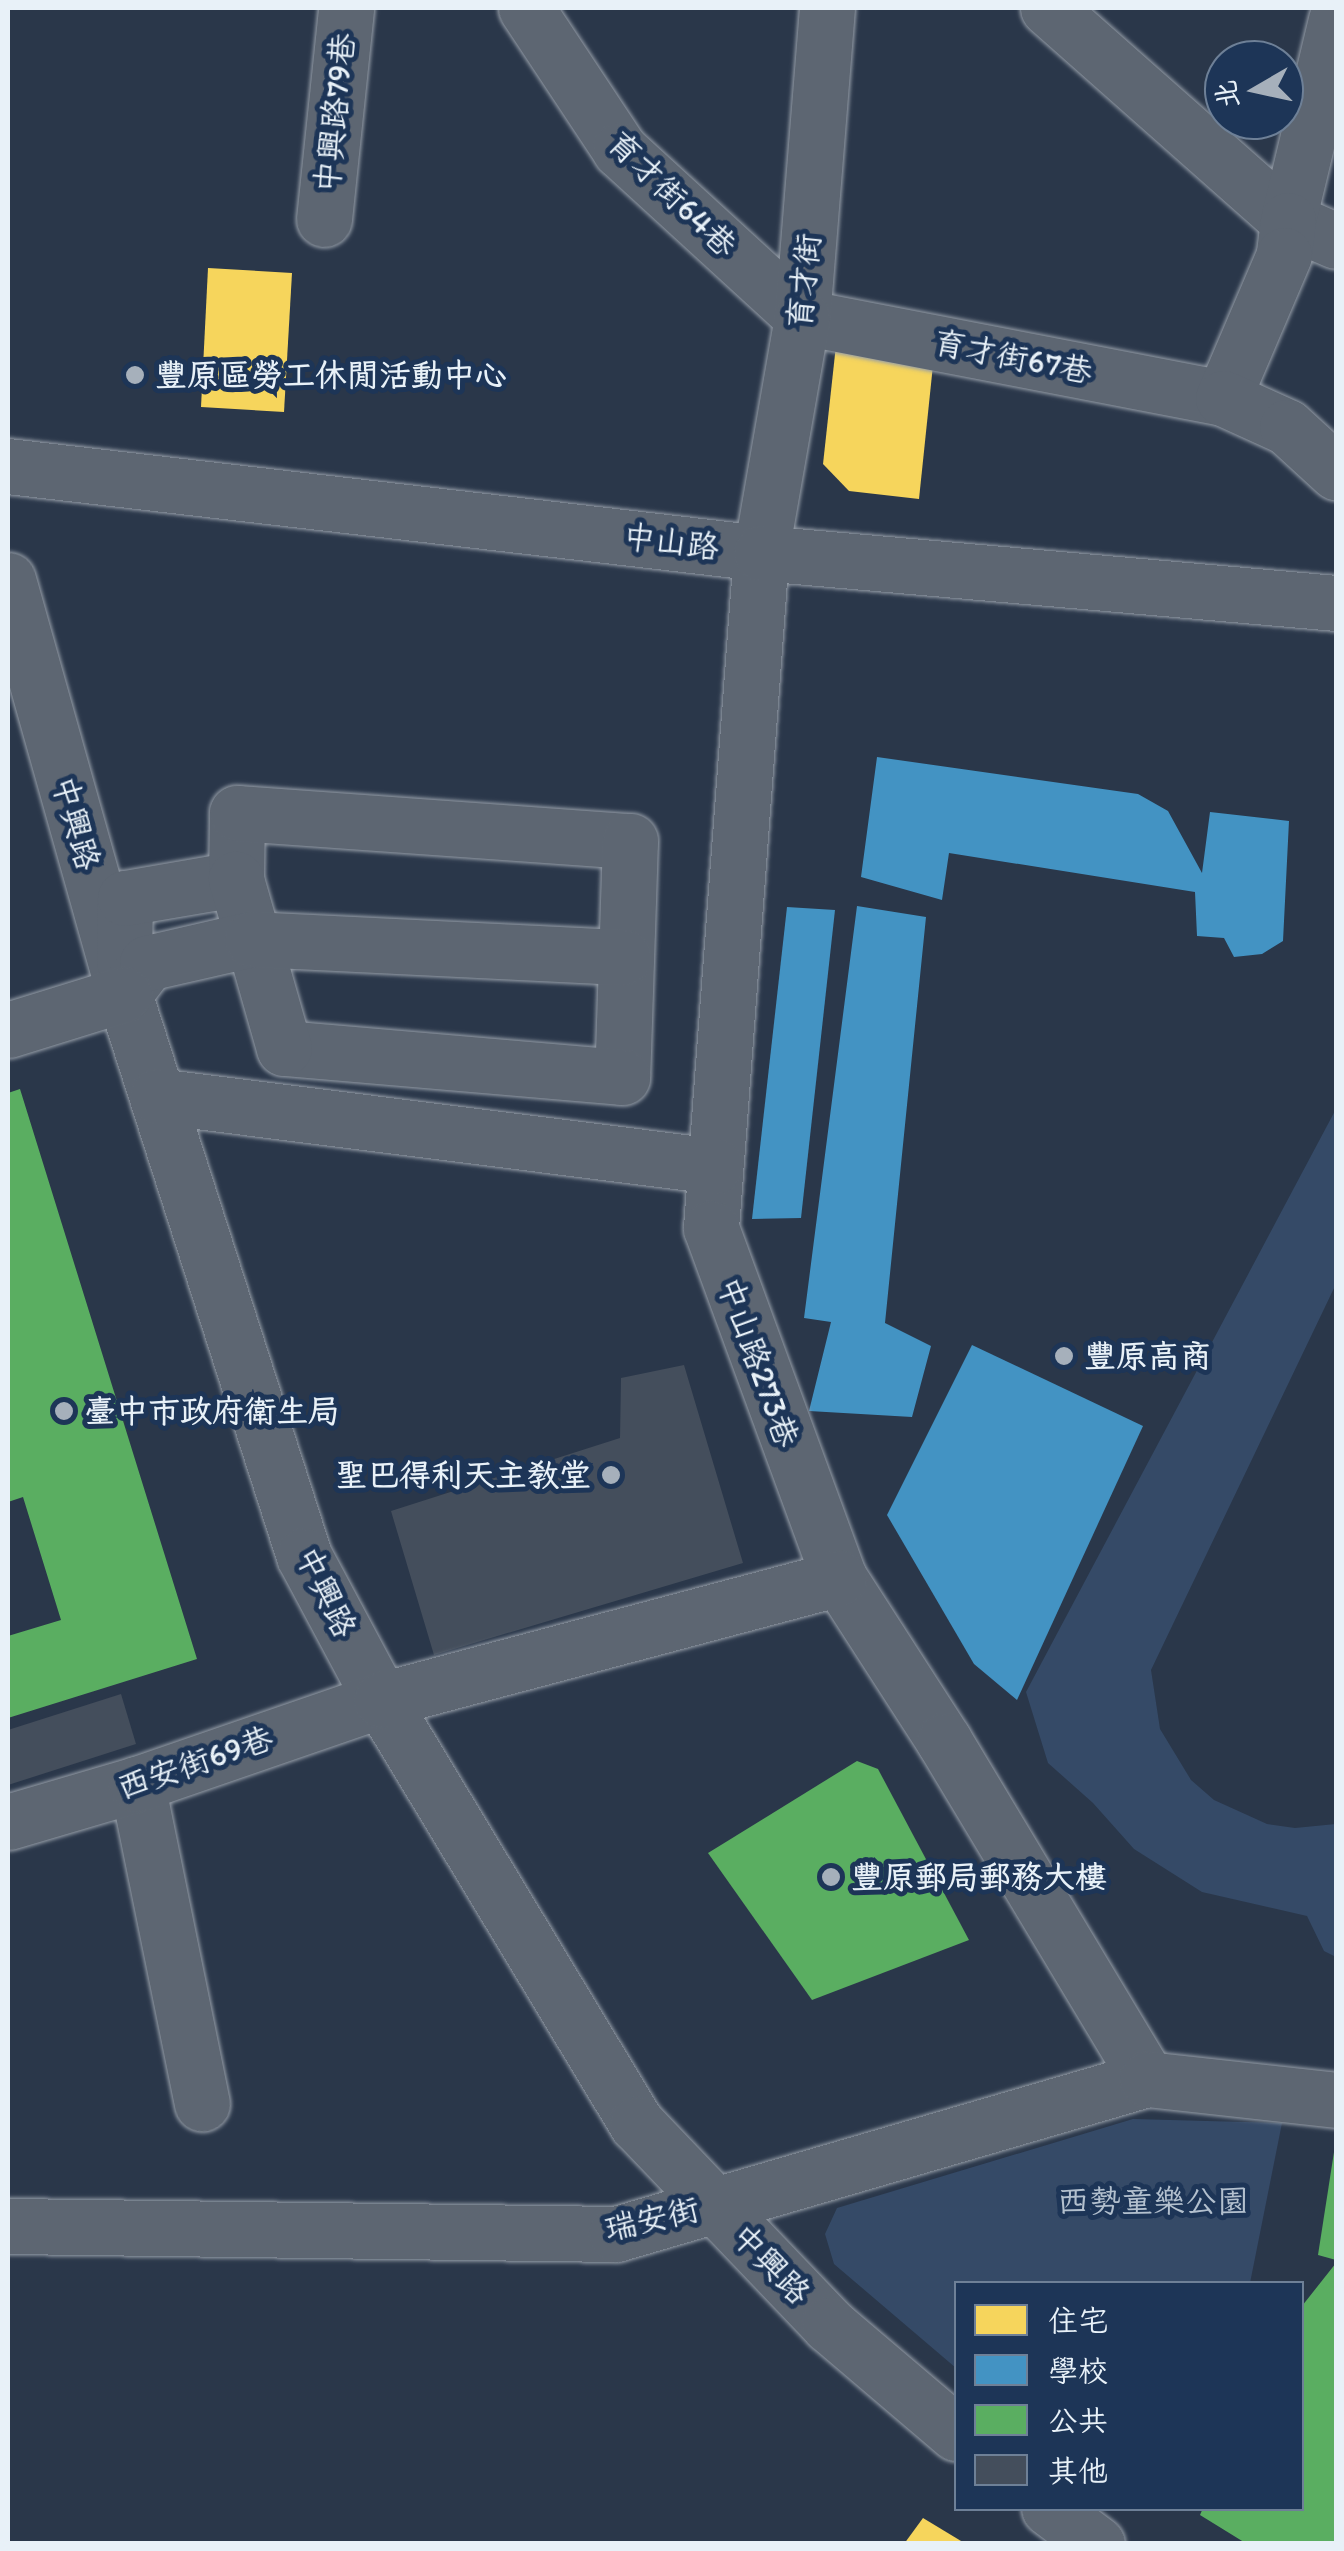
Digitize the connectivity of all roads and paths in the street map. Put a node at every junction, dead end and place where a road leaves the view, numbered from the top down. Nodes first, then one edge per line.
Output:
1 (346, 8) edge
2 (526, 8) edge
3 (1048, 8) edge
4 (812, 12) edge
5 (1336, 20) edge
6 (324, 218) dead end
7 (1312, 230) edge
8 (802, 317) junction
9 (1223, 398) junction
10 (8, 466) edge
11 (1336, 472) edge
12 (761, 552) junction
13 (8, 580) edge
14 (1336, 603) edge
15 (236, 878) junction
16 (252, 939) junction
17 (624, 957) junction
18 (124, 994) junction
19 (8, 1030) edge
20 (157, 1096) junction
21 (714, 1166) junction
22 (839, 1578) junction
23 (381, 1700) junction
24 (137, 1784) junction
25 (8, 1822) edge
26 (1146, 2079) junction
27 (1336, 2100) edge
28 (202, 2103) dead end
29 (714, 2205) junction
30 (8, 2226) edge
31 (954, 2431) edge

1 - 6 street, 中興路79巷
2 - 8 street, 育才街64巷
3 - 7 street
4 - 8 street, 育才街
5 - 7 street
7 - 9 street
8 - 9 street, 育才街67巷
8 - 12 street, 育才街
9 - 11 street, 育才街67巷
10 - 12 street, 中山路
12 - 14 street, 中山路
12 - 21 street, 中山路273巷
13 - 18 street, 中興路
15 - 16 street
15 - 17 street
15 - 18 street
16 - 17 street
16 - 17 street
16 - 18 street
18 - 19 street
18 - 20 street, 中興路
20 - 21 street
20 - 23 street, 中興路
21 - 22 street, 中山路273巷
22 - 23 street, 西安街69巷
22 - 26 street, 中山路273巷
23 - 24 street, 西安街69巷
23 - 29 street, 中興路
24 - 25 street, 西安街69巷
24 - 28 street
26 - 27 street, 瑞安街
26 - 29 street, 瑞安街
29 - 30 street, 瑞安街
29 - 31 street, 中興路

